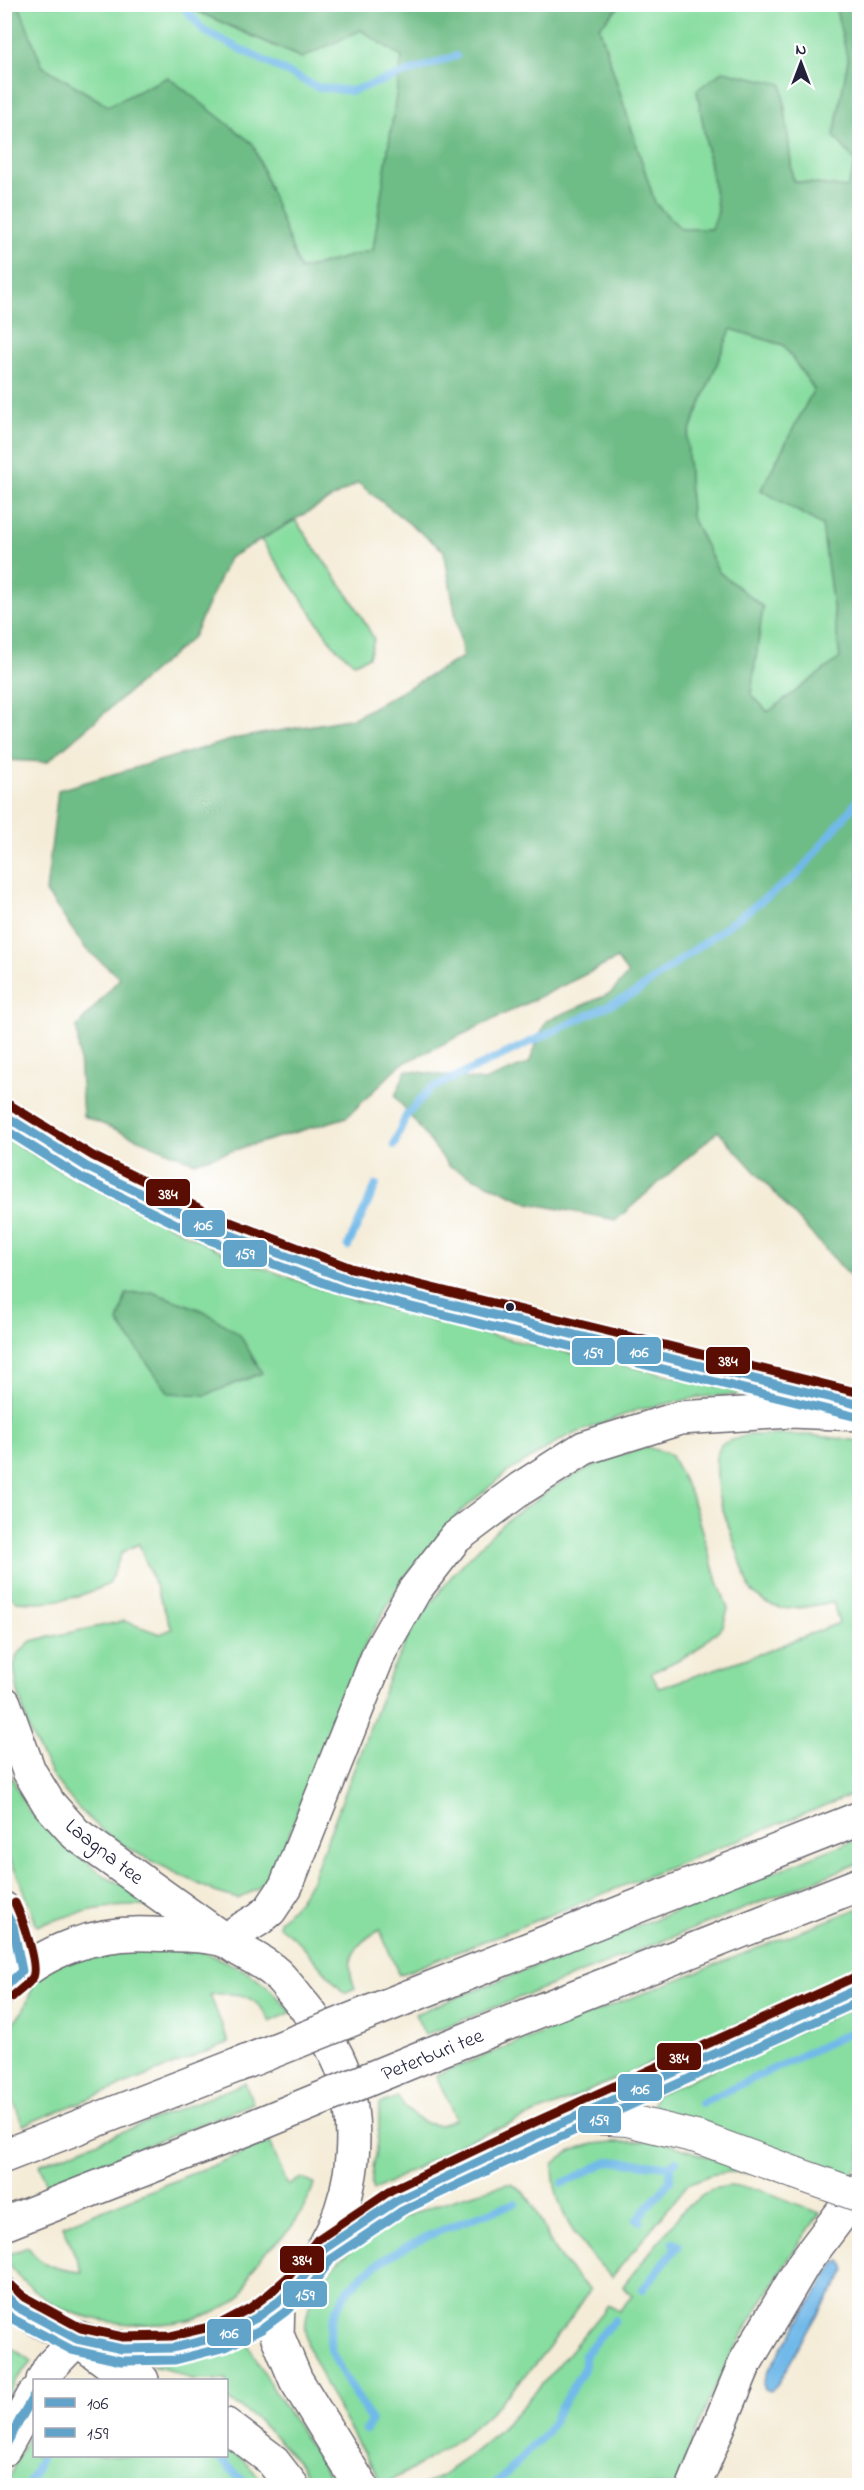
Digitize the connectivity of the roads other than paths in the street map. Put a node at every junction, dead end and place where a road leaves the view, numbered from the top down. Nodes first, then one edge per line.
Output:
1 (4, 1115) edge
2 (860, 1405) edge
3 (860, 1414) edge
4 (4, 1703) edge
5 (860, 1818) edge
6 (860, 1884) edge
7 (4, 1909) edge
8 (224, 1940) junction
9 (13, 1980) edge
10 (860, 1988) edge
11 (574, 2117) junction
12 (18, 2151) edge
13 (860, 2189) edge
14 (860, 2196) edge
15 (4, 2224) edge
16 (324, 2249) junction
17 (4, 2294) edge
18 (278, 2302) junction
19 (77, 2339) junction
20 (44, 2379) edge
21 (139, 2379) edge
22 (33, 2397) edge
23 (228, 2427) edge
24 (4, 2449) edge
25 (292, 2486) edge
26 (362, 2486) edge
27 (694, 2486) edge

1 - 2 main road
3 - 8 main road
4 - 8 main road, Laagna tee
5 - 12 main road, bridge
6 - 15 main road, Peterburi tee, bridge
7 - 9 main road
8 - 9 main road
8 - 16 main road, Laagna tee
10 - 11 main road
11 - 14 street, bridge
11 - 16 main road
13 - 27 main road
16 - 18 main road
17 - 19 main road
18 - 19 main road
18 - 26 main road
19 - 20 main road
19 - 21 main road
22 - 24 main road
23 - 25 main road

